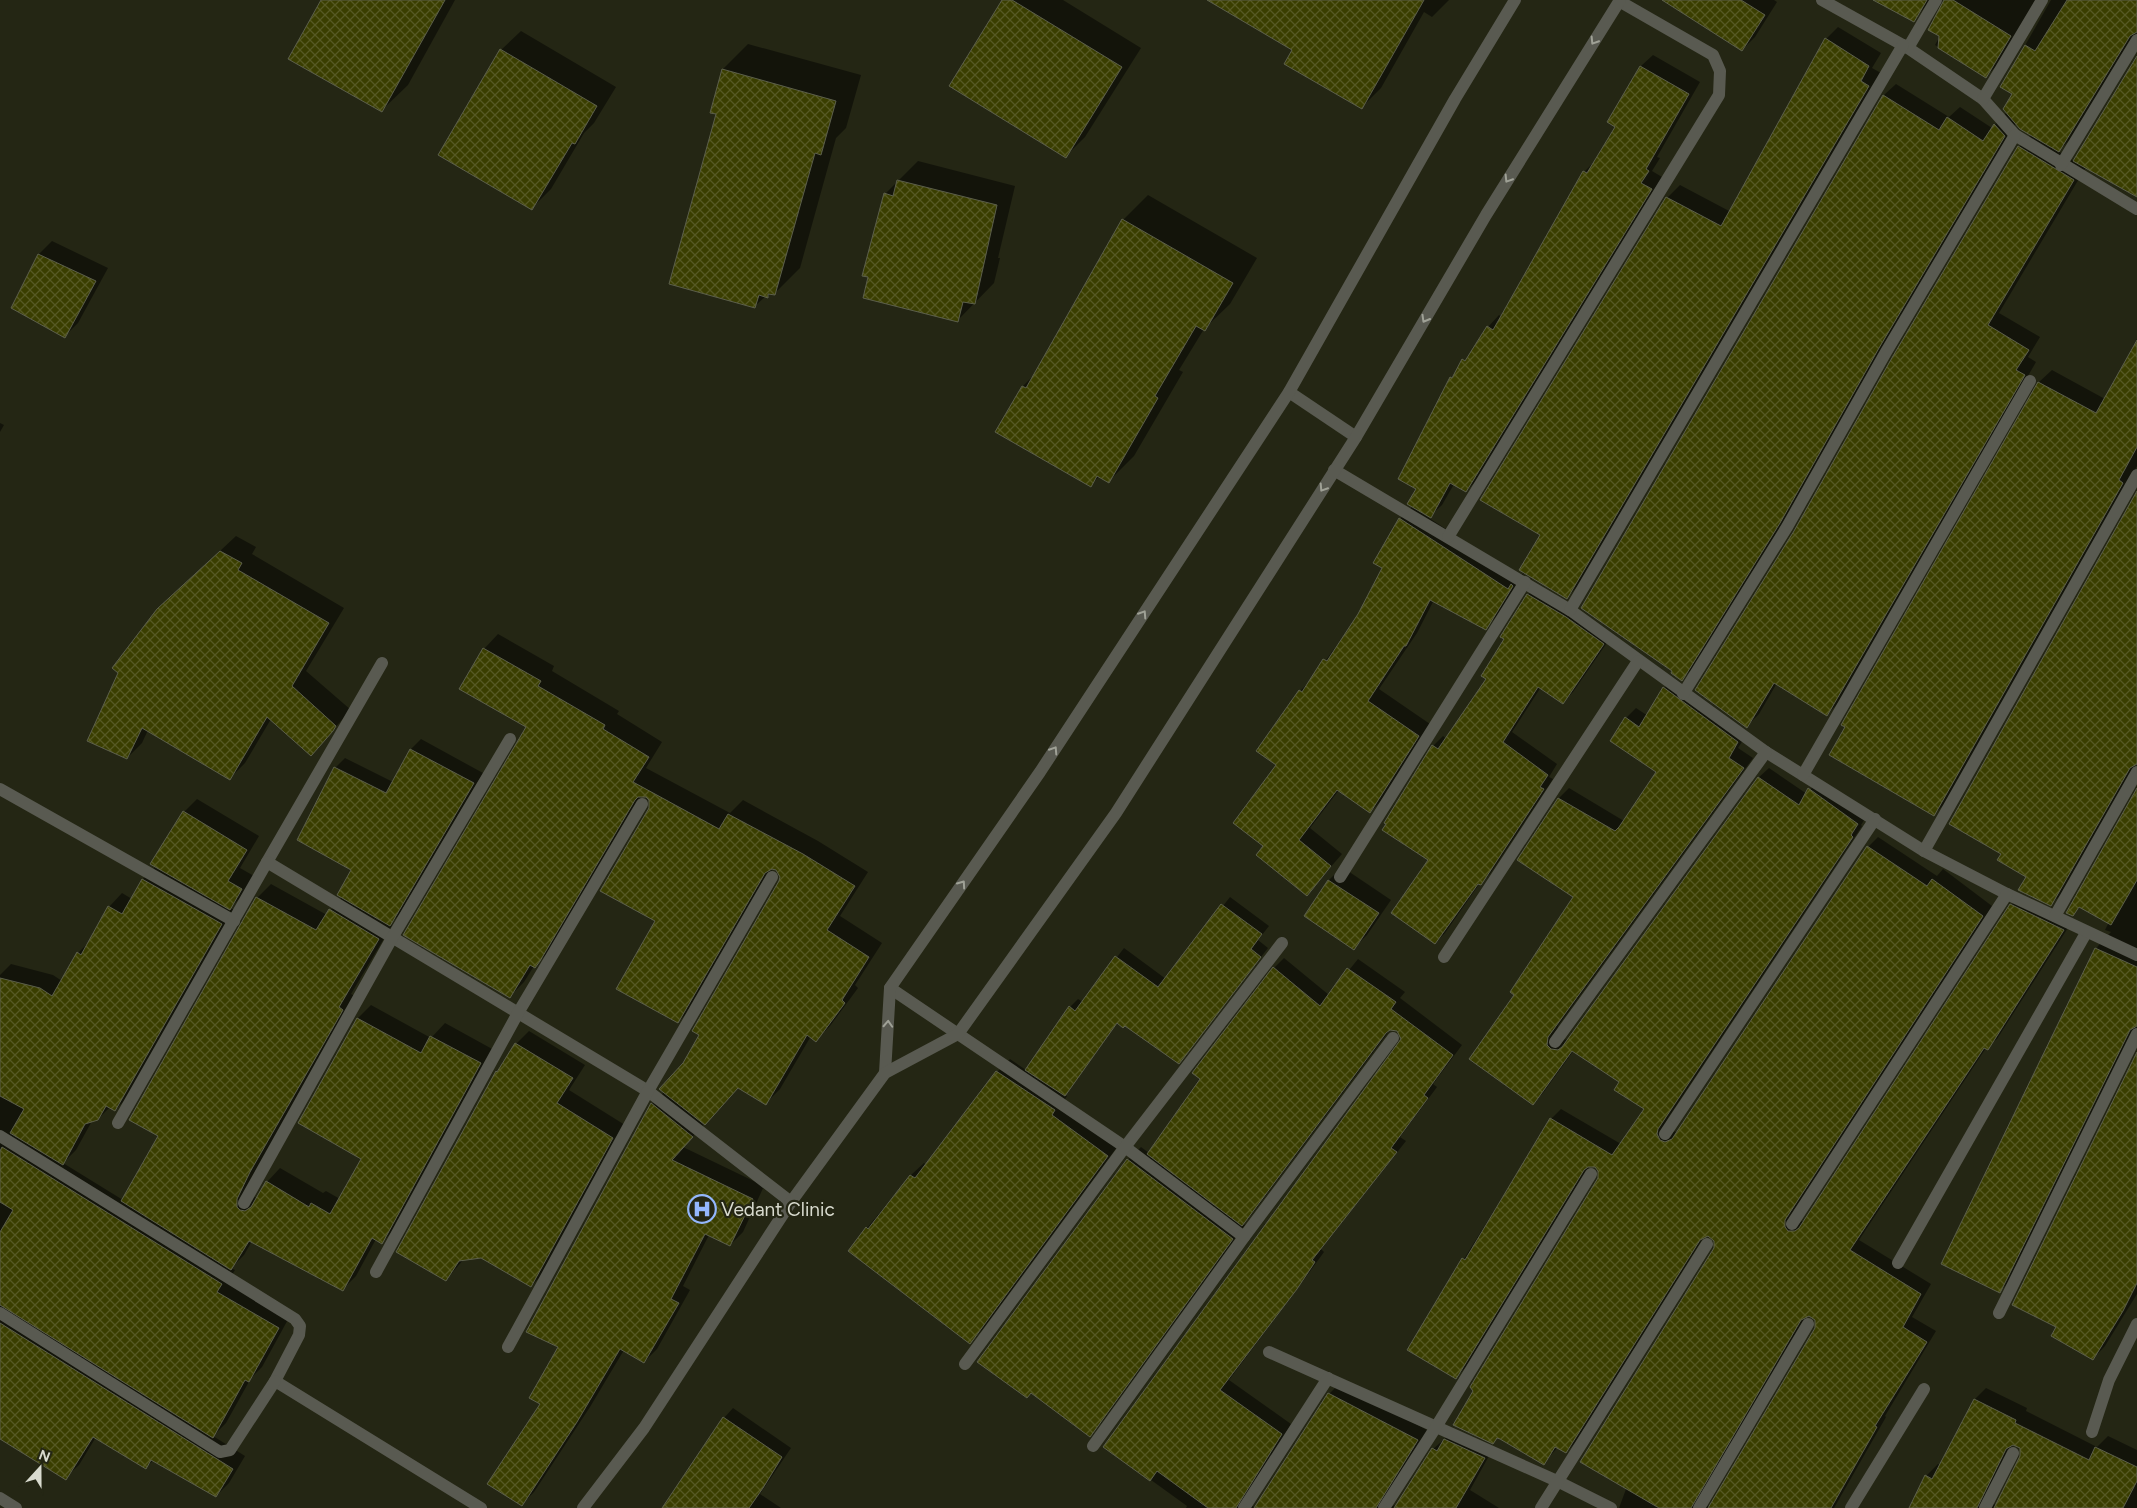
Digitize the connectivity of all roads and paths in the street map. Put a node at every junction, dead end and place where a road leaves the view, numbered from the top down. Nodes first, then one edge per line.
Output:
1 (1515, 0) edge
2 (1620, 0) edge
3 (1822, 0) edge
4 (1936, 0) edge
5 (2042, 0) edge
6 (2137, 40) edge
7 (1905, 47) junction
8 (1983, 99) junction
9 (2015, 135) junction
10 (2061, 165) junction
11 (2137, 209) edge
12 (2030, 381) dead end
13 (1289, 392) junction
14 (1356, 436) junction
15 (1334, 470) junction
16 (2137, 475) edge
17 (1448, 536) junction
18 (1525, 582) junction
19 (1570, 610) junction
20 (1638, 661) junction
21 (382, 663) dead end
22 (1683, 694) junction
23 (510, 739) dead end
24 (1766, 752) junction
25 (2137, 772) edge
26 (1803, 775) junction
27 (0, 789) edge
28 (642, 804) dead end
29 (1875, 820) junction
30 (1924, 851) junction
31 (267, 862) junction
32 (1340, 876) dead end
33 (772, 877) dead end
34 (2007, 894) junction
35 (2055, 916) junction
36 (234, 921) junction
37 (2086, 933) junction
38 (392, 938) junction
39 (1282, 943) dead end
40 (2137, 955) edge
41 (1444, 957) dead end
42 (890, 988) junction
43 (518, 1013) junction
44 (958, 1034) junction
45 (2137, 1034) edge
46 (1393, 1038) dead end
47 (1555, 1042) dead end
48 (885, 1073) junction
49 (648, 1091) junction
50 (118, 1123) dead end
51 (1665, 1134) dead end
52 (0, 1136) edge
53 (1125, 1147) junction
54 (1591, 1174) dead end
55 (792, 1202) junction
56 (244, 1203) dead end
57 (1792, 1224) dead end
58 (1244, 1236) junction
59 (1707, 1244) dead end
60 (1898, 1263) dead end
61 (376, 1272) dead end
62 (0, 1313) edge
63 (1999, 1313) dead end
64 (1808, 1324) dead end
65 (2137, 1324) edge
66 (508, 1347) dead end
67 (1270, 1352) dead end
68 (965, 1364) dead end
69 (1328, 1378) junction
70 (275, 1381) junction
71 (1924, 1389) dead end
72 (1436, 1427) junction
73 (2092, 1432) dead end
74 (1093, 1446) dead end
75 (2013, 1453) dead end
76 (1557, 1481) junction
77 (0, 1498) edge
78 (16, 1508) edge
79 (481, 1508) edge
80 (583, 1508) edge
81 (1244, 1508) edge
82 (1384, 1508) edge
83 (1541, 1508) edge
84 (1611, 1508) edge
85 (1699, 1508) edge
86 (1851, 1508) edge
87 (1985, 1508) edge

1 - 13 street
2 -> 14 street
2 - 17 street
3 - 7 street
4 - 7 street
5 - 8 street
6 - 10 street
7 - 8 street
7 - 19 street
8 - 9 street
9 - 10 street
9 - 22 street
10 - 11 street
12 - 26 street
13 - 14 street
42 -> 13 street
14 - 15 street
15 - 17 street
15 -> 44 street
16 - 30 street
17 - 18 street
18 - 19 street
18 - 32 street
19 - 20 street
20 - 22 street
20 - 41 street
21 - 31 street
22 - 24 street
23 - 38 street
24 - 26 street
24 - 47 street
25 - 35 street
26 - 29 street
27 - 36 street
28 - 43 street
29 - 30 street
29 - 51 street
30 - 34 street
31 - 36 street
31 - 38 street
33 - 49 street
34 - 35 street
34 - 57 street
35 - 37 street
36 - 50 street
37 - 40 street
37 - 60 street
38 - 43 street
38 - 56 street
39 - 53 street
42 - 44 street
48 -> 42 street
43 - 49 street
43 - 61 street
44 - 48 street
44 - 53 street
45 - 63 street
46 - 58 street
48 - 55 street
49 - 55 street
49 - 66 street
52 - 70 street
53 - 58 street
53 - 68 street
54 - 72 street
55 - 80 street
58 - 74 street
59 - 76 street
62 - 70 street
64 - 85 street
65 - 73 street
67 - 69 street
69 - 72 street
69 - 81 street
70 - 79 street
71 - 86 street
72 - 76 street
72 - 82 street
75 - 87 street
76 - 83 street
76 - 84 street
77 - 78 street

